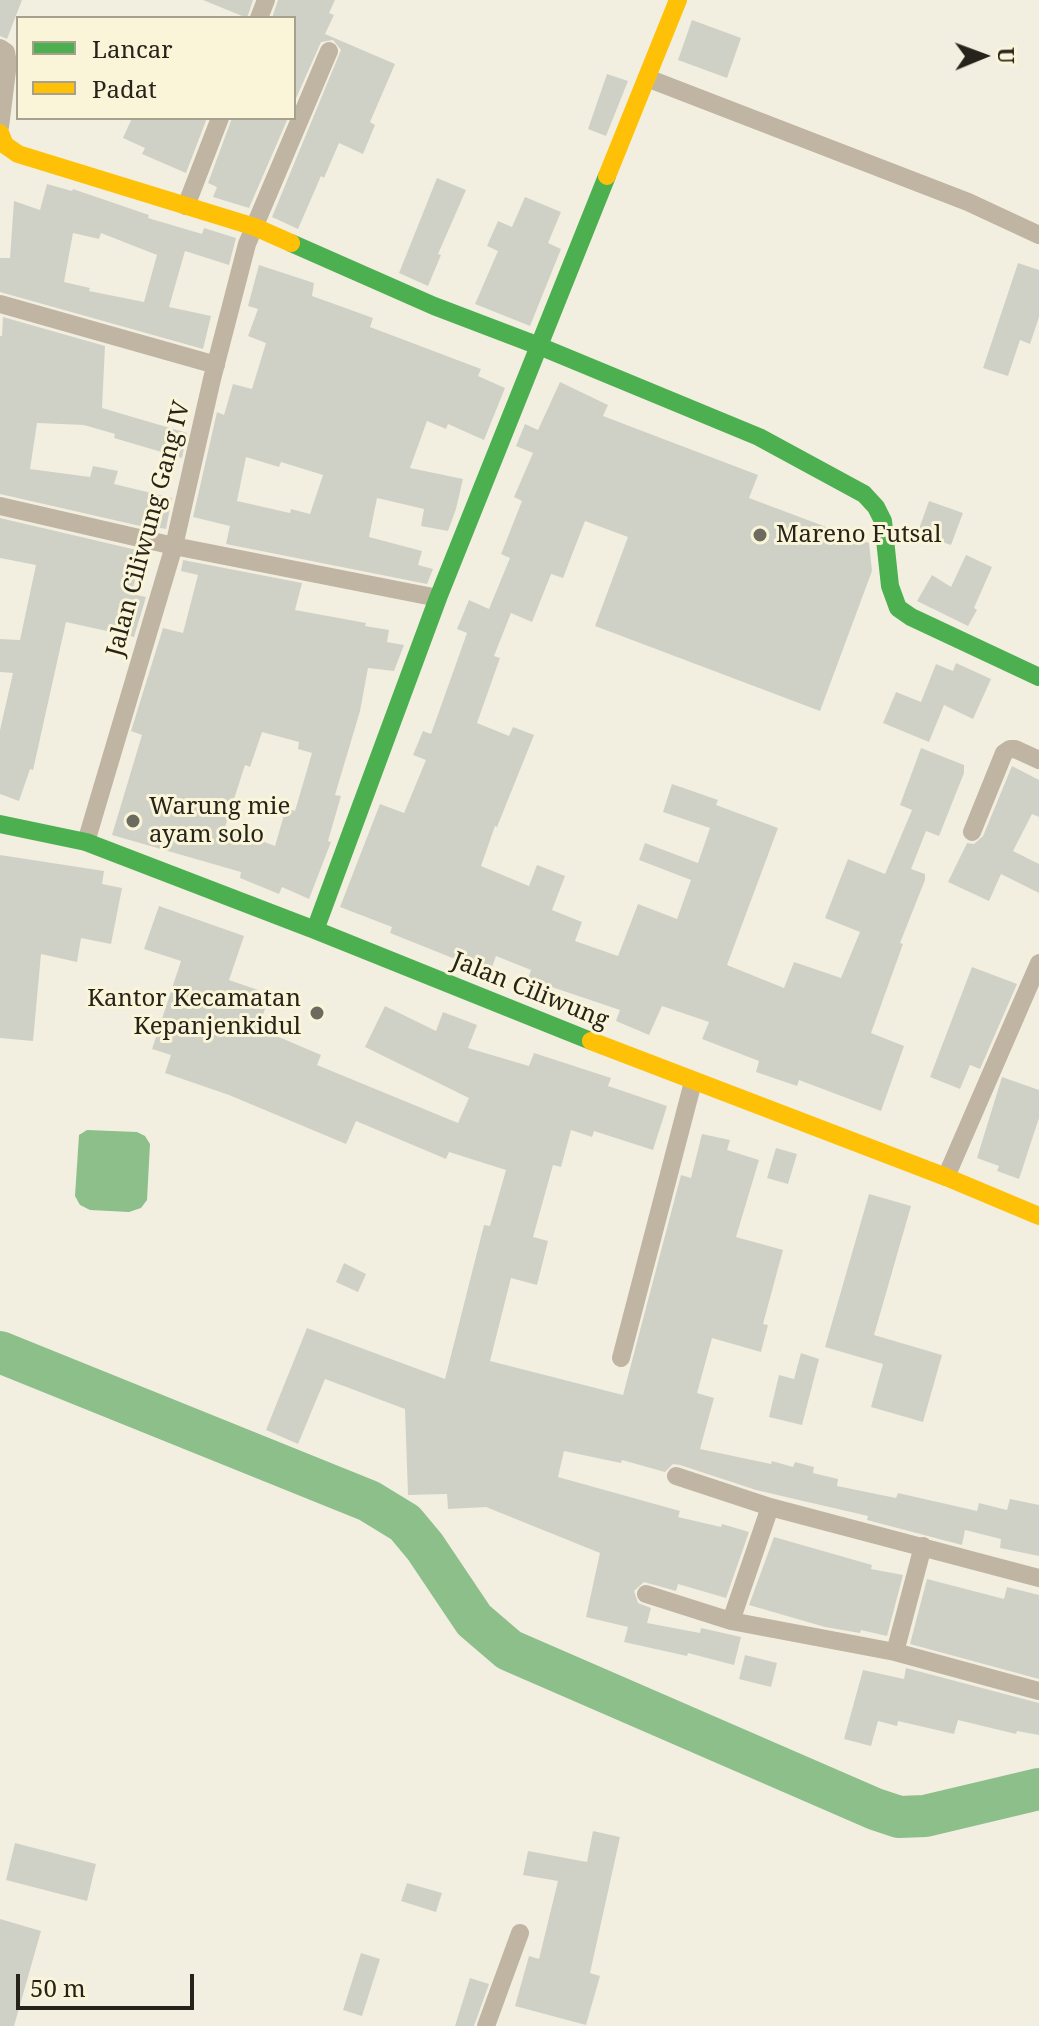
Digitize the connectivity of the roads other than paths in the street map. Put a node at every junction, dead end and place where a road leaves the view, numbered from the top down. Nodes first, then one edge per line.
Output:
1 (678, 0) edge
2 (0, 48) edge
3 (329, 51) dead end
4 (647, 78) junction
5 (219, 120) edge
6 (0, 130) edge
7 (186, 206) junction
8 (255, 227) junction
9 (1039, 235) edge
10 (0, 304) edge
11 (539, 346) junction
12 (216, 365) junction
13 (0, 506) edge
14 (174, 546) junction
15 (438, 598) junction
16 (1039, 677) edge
17 (1039, 760) edge
18 (0, 824) edge
19 (972, 832) dead end
20 (86, 842) junction
21 (315, 930) junction
22 (1039, 963) edge
23 (693, 1082) junction
24 (946, 1177) junction
25 (1039, 1216) edge
26 (621, 1358) dead end
27 (676, 1476) dead end
28 (770, 1507) junction
29 (923, 1546) junction
30 (1039, 1578) edge
31 (646, 1594) dead end
32 (731, 1621) junction
33 (895, 1652) junction
34 (1039, 1691) edge
35 (520, 1933) dead end
36 (486, 2026) edge

1 - 4 street
2 - 6 street
3 - 8 street, Jalan Ciliwung Gang IV
4 - 9 street
4 - 11 street
5 - 7 street
6 - 7 street
7 - 8 street
8 - 11 street
8 - 12 street, Jalan Ciliwung Gang IV
10 - 12 street
11 - 15 street
11 - 16 street
12 - 14 street, Jalan Ciliwung Gang IV
13 - 14 street
14 - 15 street
14 - 20 street, Jalan Ciliwung Gang IV
15 - 21 street
17 - 19 street
18 - 20 street, Jalan Ciliwung
20 - 21 street, Jalan Ciliwung
21 - 23 street, Jalan Ciliwung
22 - 24 street
23 - 24 street, Jalan Ciliwung
23 - 26 street
24 - 25 street, Jalan Ciliwung
27 - 28 street
28 - 29 street
28 - 32 street
29 - 30 street
29 - 33 street
31 - 32 street
32 - 33 street
33 - 34 street
35 - 36 street

